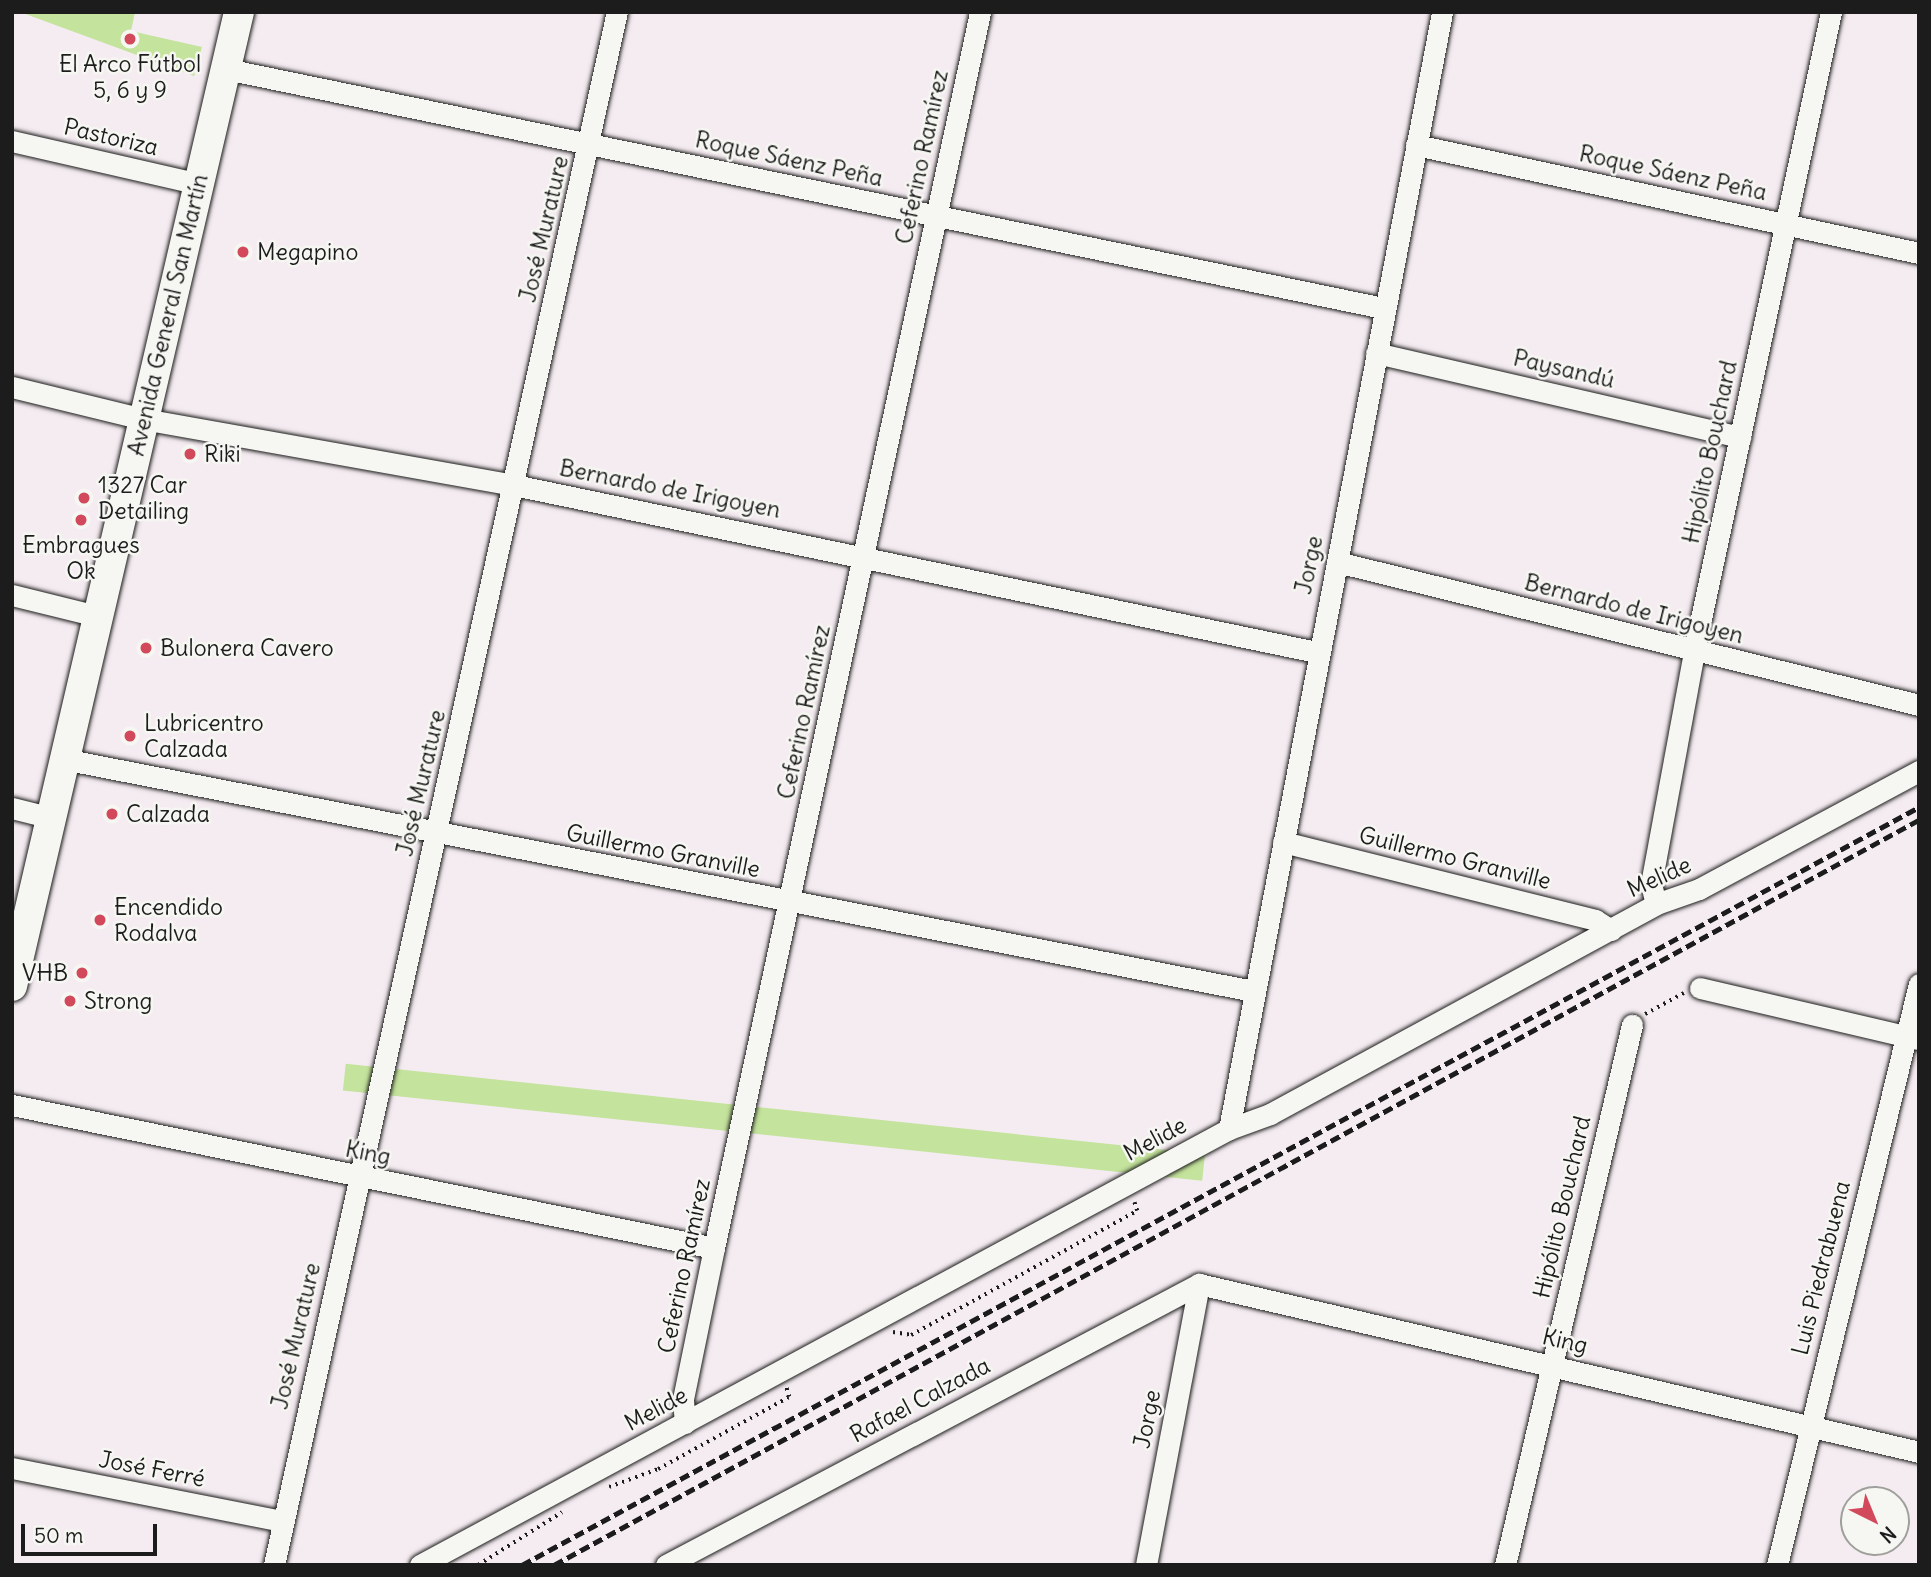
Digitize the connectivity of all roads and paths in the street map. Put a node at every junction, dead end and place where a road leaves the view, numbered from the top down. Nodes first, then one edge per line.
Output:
1 (239, 12) edge
2 (617, 12) edge
3 (980, 12) edge
4 (1442, 12) edge
5 (1831, 12) edge
6 (226, 69) junction
7 (12, 141) edge
8 (590, 142) junction
9 (1416, 145) junction
10 (199, 184) junction
11 (935, 217) junction
12 (1787, 224) junction
13 (1919, 253) edge
14 (1383, 308) junction
15 (1376, 353) junction
16 (12, 387) edge
17 (143, 419) junction
18 (1740, 437) junction
19 (514, 485) junction
20 (865, 555) junction
21 (1337, 562) junction
22 (12, 595) edge
23 (97, 616) junction
24 (1694, 651) junction
25 (1316, 652) junction
26 (1919, 705) edge
27 (64, 759) junction
28 (1919, 771) edge
29 (12, 808) edge
30 (50, 817) junction
31 (436, 834) junction
32 (1283, 842) junction
33 (790, 902) junction
34 (1656, 904) junction
35 (1611, 930) junction
36 (1919, 984) edge
37 (12, 986) edge
38 (1700, 988) joint
39 (1253, 991) junction
40 (1632, 1025) joint
41 (1912, 1038) edge
42 (12, 1105) edge
43 (1229, 1129) junction
44 (358, 1178) junction
45 (1145, 1195) dead end
46 (714, 1248) junction
47 (1199, 1284) junction
48 (880, 1338) dead end
49 (1551, 1364) junction
50 (798, 1381) dead end
51 (685, 1423) junction
52 (1809, 1426) junction
53 (1919, 1452) edge
54 (12, 1468) edge
55 (601, 1490) dead end
56 (569, 1507) dead end
57 (282, 1521) junction
58 (274, 1565) edge
59 (420, 1565) edge
60 (478, 1565) edge
61 (666, 1565) edge
62 (1146, 1565) edge
63 (1505, 1565) edge
64 (1777, 1565) edge

1 - 6 main road, Avenida General San Martín
2 - 8 street, José Murature
3 - 11 street, Ceferino Ramírez
4 - 9 street, Jorge
5 - 12 street, Hipólito Bouchard
6 - 8 street, Roque Sáenz Peña
6 - 10 main road, Avenida General San Martín
7 - 10 street, Pastoriza
8 - 11 street, Roque Sáenz Peña
8 - 19 street, José Murature
9 - 12 street, Roque Sáenz Peña
9 - 14 street, Jorge
10 - 17 main road, Avenida General San Martín
11 - 14 street, Roque Sáenz Peña
11 - 20 street, Ceferino Ramírez
12 - 13 street, Roque Sáenz Peña
12 - 18 street, Hipólito Bouchard
14 - 15 street, Jorge
15 - 18 street, Paysandú
15 - 21 street, Jorge
16 - 17 street, Bernardo de Irigoyen
17 - 19 street, Bernardo de Irigoyen
17 - 23 main road, Avenida General San Martín
18 - 24 street, Hipólito Bouchard
19 - 20 street, Bernardo de Irigoyen
19 - 31 street, José Murature
20 - 25 street, Bernardo de Irigoyen
20 - 33 street, Ceferino Ramírez
21 - 24 street, Bernardo de Irigoyen
21 - 25 street, Jorge
22 - 23 street
23 - 27 main road, Avenida General San Martín
24 - 26 street, Bernardo de Irigoyen
24 - 34 street, Hipólito Bouchard
25 - 32 street, Jorge
27 - 30 main road, Avenida General San Martín
27 - 31 street, Guillermo Granville
28 - 34 street, Melide
29 - 30 street
30 - 37 main road, Avenida General San Martín
31 - 33 street, Guillermo Granville
31 - 44 street, José Murature
32 - 35 street, Guillermo Granville
32 - 39 street, Jorge
33 - 39 street, Guillermo Granville
33 - 46 street, Ceferino Ramírez
34 - 35 street, Melide
35 - 43 street, Melide
36 - 41 street, Luis Piedrabuena
38 - 40 path
38 - 41 street
39 - 43 street, Jorge
40 - 49 street, Hipólito Bouchard
41 - 52 street, Luis Piedrabuena
42 - 44 street, King
43 - 51 street, Melide
44 - 46 street, King
44 - 57 street, José Murature
45 - 48 path
46 - 51 street, Ceferino Ramírez
47 - 49 street, King
47 - 61 street, Rafael Calzada
47 - 62 street, Jorge
49 - 52 street, King
49 - 63 street, Hipólito Bouchard
50 - 55 path
51 - 59 street, Melide
52 - 53 street, King
52 - 64 street, Luis Piedrabuena
54 - 57 street, José Ferré
56 - 60 path
57 - 58 street, José Murature

